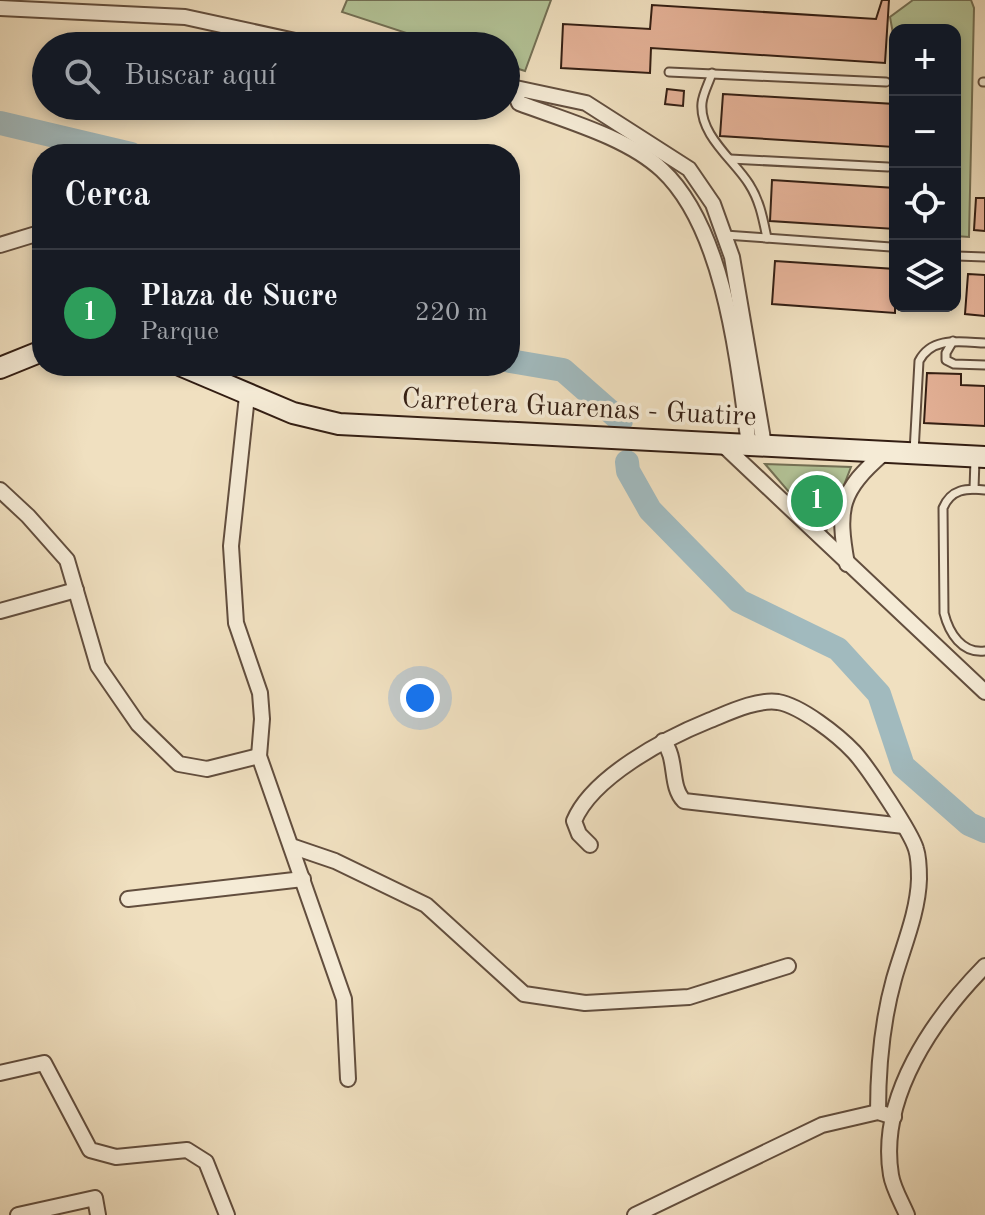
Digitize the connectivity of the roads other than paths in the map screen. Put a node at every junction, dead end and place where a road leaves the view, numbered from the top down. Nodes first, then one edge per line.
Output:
1 (0, 8) edge
2 (254, 32) edge
3 (669, 72) dead end
4 (712, 73) junction
5 (886, 82) dead end
6 (520, 88) edge
7 (520, 103) edge
8 (730, 159) junction
9 (888, 167) dead end
10 (723, 234) junction
11 (32, 235) edge
12 (767, 238) junction
13 (0, 245) edge
14 (889, 247) edge
15 (961, 256) edge
16 (985, 257) edge
17 (953, 341) junction
18 (985, 343) edge
19 (32, 355) edge
20 (985, 365) edge
21 (0, 368) edge
22 (204, 376) edge
23 (247, 396) junction
24 (712, 444) junction
25 (757, 445) junction
26 (884, 453) junction
27 (914, 454) junction
28 (980, 457) edge
29 (974, 489) junction
30 (0, 490) edge
31 (985, 490) edge
32 (847, 564) junction
33 (76, 590) junction
34 (0, 611) edge
35 (971, 650) junction
36 (985, 651) edge
37 (954, 665) junction
38 (985, 692) edge
39 (663, 741) junction
40 (259, 756) junction
41 (904, 826) junction
42 (590, 845) dead end
43 (291, 846) junction
44 (303, 879) junction
45 (128, 899) dead end
46 (788, 966) dead end
47 (985, 966) edge
48 (0, 1073) edge
49 (348, 1079) dead end
50 (878, 1112) junction
51 (894, 1117) junction
52 (18, 1215) edge
53 (98, 1215) edge
54 (227, 1215) edge
55 (635, 1215) edge
56 (907, 1215) edge

1 - 2 street
3 - 4 lane
4 - 5 lane
4 - 8 lane
6 - 10 street
7 - 25 street
8 - 9 lane
8 - 12 lane
10 - 12 lane
10 - 25 street
11 - 13 street
12 - 14 lane
15 - 16 lane
17 - 18 lane
17 - 20 lane
17 - 27 lane
19 - 21 main road
22 - 23 main road, Carretera Guarenas - Guatire
23 - 24 main road, Carretera Guarenas - Guatire
23 - 40 street
24 - 25 main road, Carretera Guarenas - Guatire
24 - 32 street
25 - 26 main road, Carretera Guarenas - Guatire
26 - 27 main road, Carretera Guarenas - Guatire
26 - 32 street
27 - 28 main road, Carretera Guarenas - Guatire
28 - 29 lane
29 - 31 lane
29 - 35 lane
30 - 33 street
32 - 37 street
33 - 34 street
33 - 40 street
35 - 36 lane
35 - 37 lane
37 - 38 street
39 - 41 street
39 - 41 street
39 - 42 street
40 - 43 street
41 - 50 street
43 - 44 street
43 - 46 street
44 - 45 street
44 - 49 street
47 - 51 street
48 - 54 street
50 - 51 street
50 - 55 street
51 - 56 street
52 - 53 street

